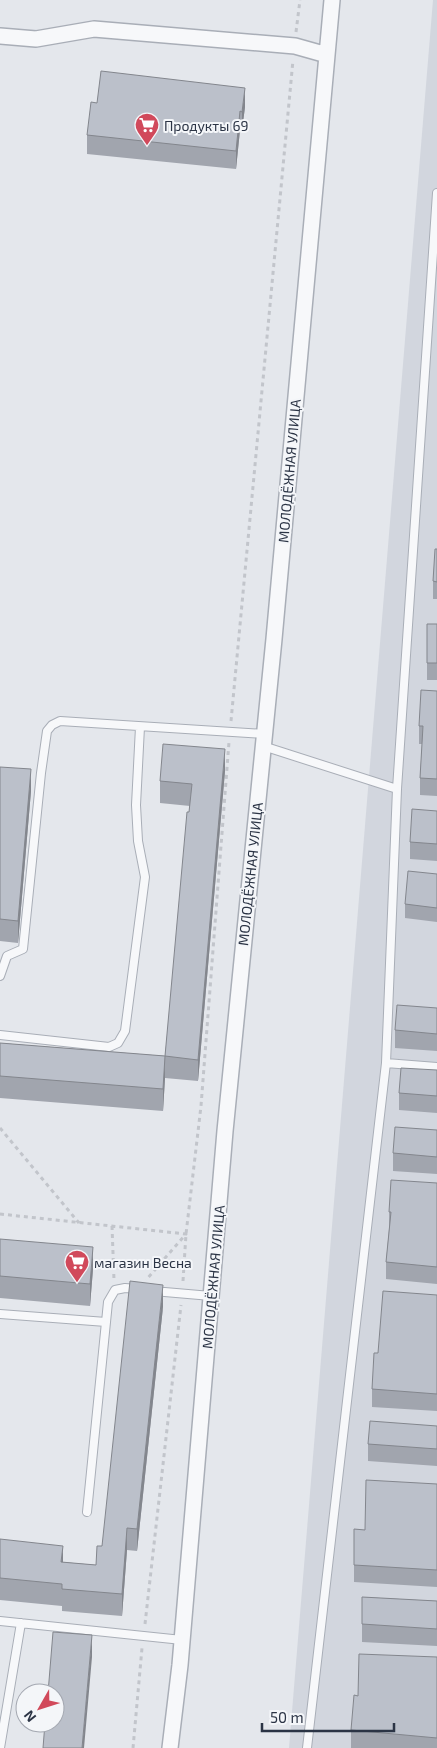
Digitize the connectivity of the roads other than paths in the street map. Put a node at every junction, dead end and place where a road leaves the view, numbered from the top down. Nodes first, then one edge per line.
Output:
1 (332, 0) edge
2 (0, 36) edge
3 (327, 55) junction
4 (437, 193) edge
5 (140, 727) junction
6 (263, 740) junction
7 (396, 789) junction
8 (0, 976) edge
9 (0, 1035) edge
10 (386, 1063) junction
11 (437, 1067) edge
12 (211, 1296) junction
13 (0, 1314) edge
14 (106, 1322) junction
15 (87, 1512) dead end
16 (0, 1621) edge
17 (20, 1623) junction
18 (182, 1640) junction
19 (0, 1748) edge
20 (170, 1748) edge
21 (307, 1748) edge

1 - 3 street, МОЛОДЁЖНАЯ УЛИЦА
2 - 3 street
3 - 6 street, МОЛОДЁЖНАЯ УЛИЦА
4 - 7 lane
5 - 6 lane
5 - 8 lane
5 - 9 lane
6 - 7 lane
6 - 12 street, МОЛОДЁЖНАЯ УЛИЦА
7 - 10 lane
10 - 11 lane
10 - 21 lane
12 - 14 lane
12 - 18 street, МОЛОДЁЖНАЯ УЛИЦА
13 - 14 lane
14 - 15 lane
16 - 17 lane
17 - 18 lane
17 - 19 lane
18 - 20 street, МОЛОДЁЖНАЯ УЛИЦА

